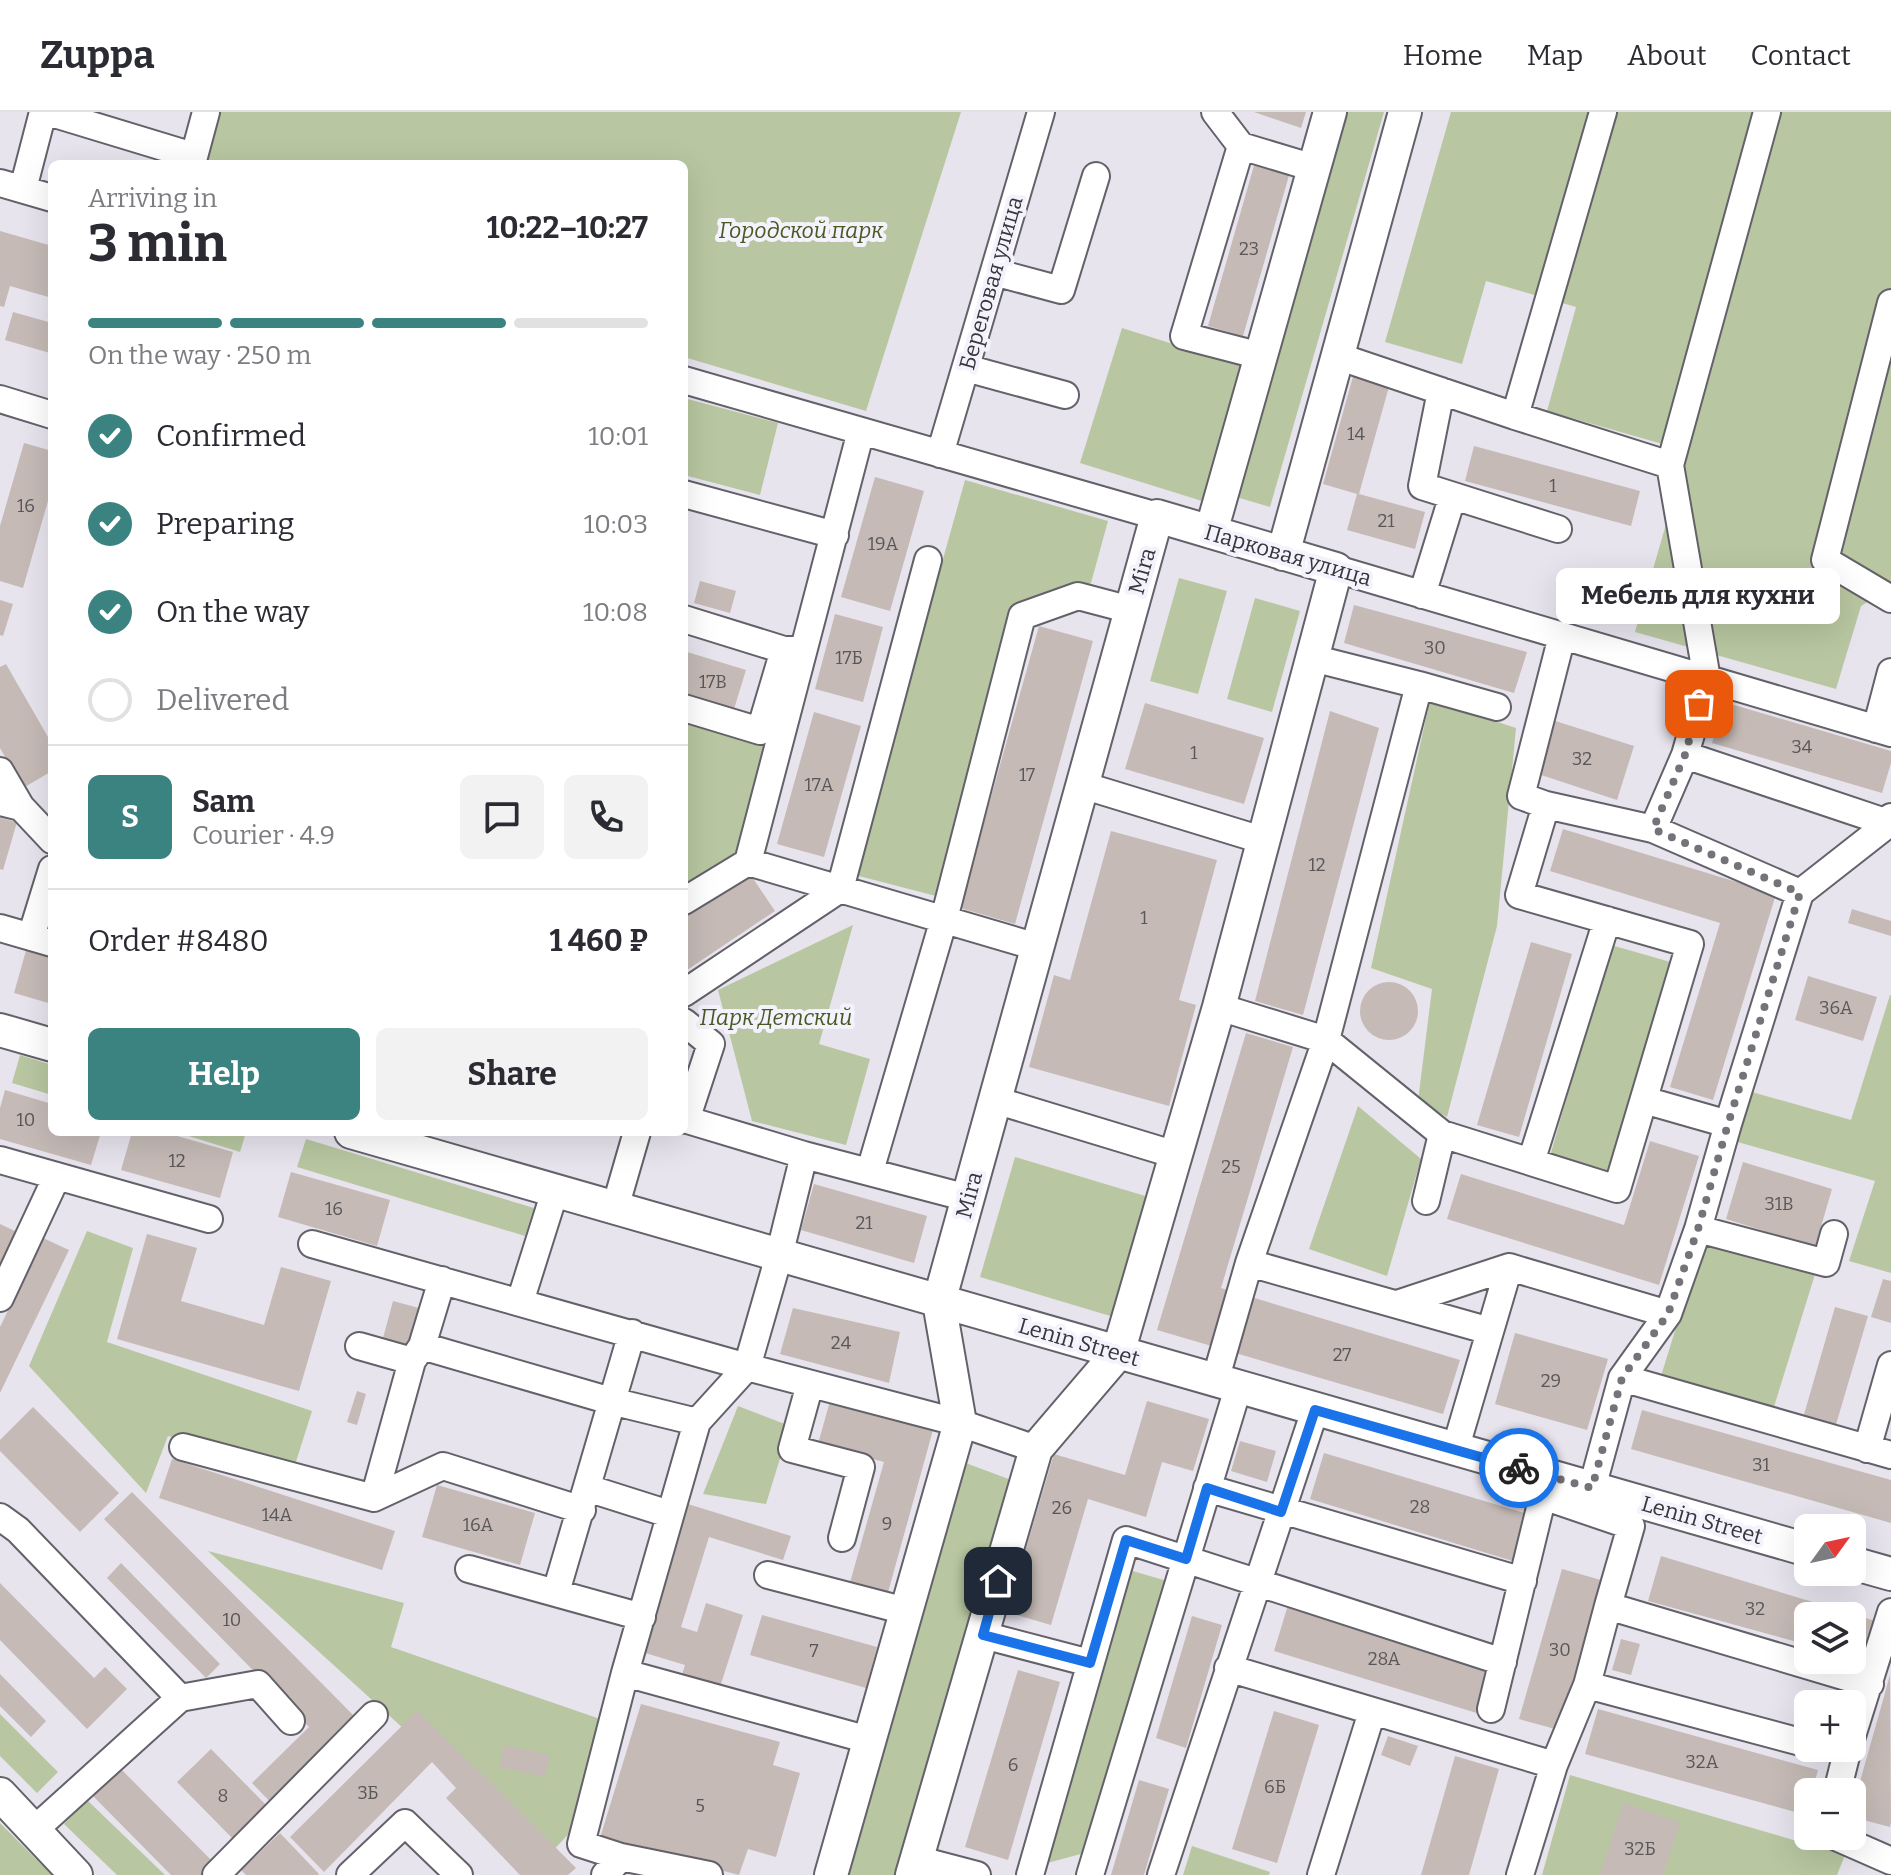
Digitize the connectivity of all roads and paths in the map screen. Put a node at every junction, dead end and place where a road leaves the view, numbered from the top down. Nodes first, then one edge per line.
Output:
1 (46, 112) edge
2 (206, 112) edge
3 (1041, 112) edge
4 (1215, 112) edge
5 (1330, 112) edge
6 (1405, 112) edge
7 (1603, 112) edge
8 (1767, 112) edge
9 (1241, 146) junction
10 (193, 160) edge
11 (1314, 168) junction
12 (1096, 176) dead end
13 (12, 186) edge
14 (48, 197) edge
15 (994, 272) junction
16 (1891, 303) edge
17 (1261, 356) junction
18 (1337, 356) junction
19 (966, 368) junction
20 (688, 381) edge
21 (1441, 391) junction
22 (1065, 395) dead end
23 (0, 399) edge
24 (48, 414) edge
25 (1515, 416) junction
26 (861, 431) junction
27 (940, 454) junction
28 (1670, 465) junction
29 (688, 495) edge
30 (1452, 498) junction
31 (1157, 516) junction
32 (1558, 529) dead end
33 (1211, 532) junction
34 (835, 535) junction
35 (1283, 554) junction
36 (928, 560) dead end
37 (1336, 569) junction
38 (1422, 595) junction
39 (1891, 599) edge
40 (1131, 610) junction
41 (688, 620) edge
42 (1562, 636) junction
43 (795, 650) junction
44 (1312, 658) junction
45 (1891, 672) edge
46 (1707, 679) junction
47 (1419, 685) junction
48 (1497, 707) dead end
49 (688, 709) edge
50 (1883, 731) edge
51 (1685, 755) junction
52 (0, 771) edge
53 (1082, 785) junction
54 (11, 804) edge
55 (1546, 805) junction
56 (1890, 822) edge
57 (1653, 829) junction
58 (48, 836) edge
59 (1262, 840) junction
60 (748, 862) junction
61 (840, 889) junction
62 (1800, 893) junction
63 (48, 895) edge
64 (688, 899) edge
65 (944, 919) junction
66 (1607, 920) junction
67 (0, 928) edge
68 (41, 940) edge
69 (1037, 947) junction
70 (688, 990) edge
71 (1219, 1007) junction
72 (688, 1025) edge
73 (2, 1039) edge
74 (1326, 1040) junction
75 (48, 1045) edge
76 (995, 1100) junction
77 (1644, 1100) junction
78 (688, 1110) edge
79 (688, 1120) edge
80 (1728, 1124) junction
81 (1442, 1134) junction
82 (365, 1136) edge
83 (636, 1136) edge
84 (804, 1155) junction
85 (1176, 1155) junction
86 (0, 1160) edge
87 (1531, 1162) junction
88 (870, 1171) junction
89 (57, 1176) junction
90 (555, 1191) junction
91 (968, 1198) junction
92 (1426, 1201) dead end
93 (615, 1208) junction
94 (209, 1219) dead end
95 (1698, 1229) junction
96 (1834, 1234) dead end
97 (312, 1244) dead end
98 (779, 1256) junction
99 (1249, 1263) junction
100 (1509, 1267) junction
101 (442, 1280) junction
102 (0, 1298) edge
103 (520, 1302) junction
104 (939, 1302) junction
105 (1397, 1304) junction
106 (1668, 1314) junction
107 (1490, 1331) junction
108 (632, 1333) junction
109 (359, 1346) dead end
110 (417, 1353) junction
111 (1118, 1353) junction
112 (1891, 1365) edge
113 (747, 1367) junction
114 (1622, 1378) junction
115 (810, 1384) junction
116 (1226, 1384) junction
117 (611, 1401) junction
118 (1315, 1410) junction
119 (697, 1422) junction
120 (960, 1423) junction
121 (183, 1447) dead end
122 (1036, 1449) junction
123 (1455, 1450) junction
124 (1879, 1452) edge
125 (1546, 1486) junction
126 (1207, 1488) junction
127 (1592, 1488) junction
128 (374, 1498) junction
129 (584, 1499) junction
130 (1281, 1512) junction
131 (669, 1514) junction
132 (1635, 1514) junction
133 (0, 1517) edge
134 (842, 1538) dead end
135 (1794, 1547) edge
136 (1186, 1559) junction
137 (1866, 1567) edge
138 (469, 1569) dead end
139 (1891, 1574) edge
140 (768, 1575) dead end
141 (1523, 1581) junction
142 (1258, 1584) junction
143 (556, 1592) junction
144 (1608, 1606) junction
145 (906, 1611) junction
146 (1891, 1612) edge
147 (642, 1617) junction
148 (983, 1635) junction
149 (1503, 1662) junction
150 (1090, 1663) junction
151 (1228, 1668) junction
152 (625, 1673) junction
153 (1870, 1684) junction
154 (1587, 1685) junction
155 (1866, 1693) edge
156 (180, 1698) junction
157 (1491, 1709) dead end
158 (1372, 1712) junction
159 (374, 1715) dead end
160 (291, 1721) dead end
161 (869, 1740) junction
162 (1794, 1740) edge
163 (1554, 1765) junction
164 (0, 1794) edge
165 (34, 1830) junction
166 (1866, 1850) edge
167 (1891, 1861) edge
168 (613, 1866) edge
169 (914, 1867) edge
170 (76, 1875) edge
171 (216, 1875) edge
172 (350, 1875) edge
173 (459, 1875) edge
174 (709, 1875) edge
175 (831, 1875) edge
176 (977, 1875) edge
177 (1030, 1875) edge
178 (1090, 1875) edge
179 (1161, 1875) edge
180 (1321, 1875) edge
181 (1520, 1875) edge

1 - 10 street
1 - 13 street
2 - 10 street
3 - 15 street, Береговая улица
4 - 9 street
5 - 11 main road
6 - 18 main road
7 - 25 street
8 - 28 street
9 - 11 street
9 - 17 street
11 - 17 main road
12 - 15 street
13 - 14 street
15 - 19 street, Береговая улица
16 - 39 street
17 - 33 main road
18 - 21 street
18 - 35 main road
19 - 22 street
19 - 27 street, Береговая улица
20 - 26 street, Парковая улица
21 - 25 street
21 - 30 street
23 - 24 street
25 - 28 street
26 - 27 street, Парковая улица
26 - 34 street
27 - 31 street, Парковая улица
28 - 46 street
29 - 34 street
30 - 32 street
30 - 38 street
31 - 33 main road, Парковая улица
31 - 40 main road, Mira
33 - 35 main road, Парковая улица
34 - 43 street
35 - 37 main road, Парковая улица
36 - 61 street
37 - 38 street, Парковая улица
37 - 44 main road
38 - 42 street, Парковая улица
40 - 53 main road, Mira
40 - 65 street
41 - 43 street
42 - 46 street, Парковая улица
42 - 55 street
43 - 49 street
43 - 60 street
44 - 47 street
44 - 59 main road
45 - 50 street
46 - 50 street, Парковая улица
46 - 51 street
47 - 48 street
47 - 74 street
51 - 56 street
51 - 57 street
52 - 54 street
53 - 59 street
53 - 69 main road, Mira
54 - 58 street
55 - 57 street
55 - 66 street
56 - 62 street
57 - 62 street
59 - 71 main road
60 - 61 street
60 - 64 street
61 - 65 street
61 - 70 street
62 - 80 street
63 - 68 street
65 - 69 street
65 - 88 street
66 - 77 street
66 - 87 street
67 - 68 street
69 - 76 main road, Mira
71 - 74 street
71 - 85 main road
72 - 78 street
73 - 75 main road
74 - 81 street
74 - 99 street
76 - 85 street
76 - 91 main road, Mira
77 - 80 street
77 - 87 street
79 - 84 street
80 - 95 street
81 - 87 street
81 - 92 street
82 - 90 main road, Lenin Street
83 - 93 street
84 - 88 street
84 - 98 street
85 - 111 main road
86 - 89 street
88 - 91 street
89 - 94 street
89 - 102 street
90 - 93 main road, Lenin Street
90 - 103 street
91 - 104 main road, Mira
93 - 98 main road, Lenin Street
95 - 96 street
95 - 106 street
97 - 101 street
98 - 104 main road, Lenin Street
98 - 113 street
99 - 105 street
99 - 116 street
100 - 105 street
100 - 106 street
100 - 107 street
101 - 103 street
101 - 110 street
103 - 108 street
104 - 111 main road, Lenin Street
104 - 120 main road, Mira
105 - 107 street
106 - 114 street
107 - 123 street
108 - 113 street
108 - 117 street
109 - 110 street
110 - 117 street
110 - 128 street
111 - 116 main road, Lenin Street
111 - 122 main road
112 - 124 street
113 - 115 street
113 - 119 street
114 - 124 street
114 - 127 street
115 - 120 street
115 - 134 street
116 - 118 main road, Lenin Street
116 - 126 street
117 - 119 street
117 - 129 street
118 - 123 main road, Lenin Street
118 - 130 street
119 - 131 street
120 - 122 street
120 - 145 main road, Mira
121 - 128 street
122 - 148 main road
123 - 125 main road, Lenin Street
125 - 127 main road, Lenin Street
125 - 132 street
125 - 141 street
126 - 130 street
126 - 136 street
127 - 132 main road, Lenin Street
128 - 129 street
129 - 131 street
129 - 143 street
130 - 141 street
130 - 142 street
131 - 147 street
132 - 135 main road, Lenin Street
132 - 144 street
133 - 156 street
136 - 142 street
136 - 150 street
136 - 178 street
137 - 139 main road
138 - 143 street
140 - 145 street
141 - 149 street
142 - 149 street
142 - 151 street
143 - 147 street
144 - 153 street
144 - 154 street
145 - 161 main road, Mira
146 - 153 street
147 - 152 street
148 - 150 street
148 - 169 main road
149 - 157 street
150 - 177 street
151 - 158 street
151 - 179 street
152 - 161 street
152 - 168 street
153 - 155 street
154 - 162 street
154 - 163 street
156 - 160 street
156 - 165 street
158 - 163 street
158 - 180 street
159 - 171 street
161 - 175 main road, Mira
163 - 181 street
164 - 165 main road
165 - 170 main road
166 - 167 street
168 - 174 street
169 - 176 street
172 - 173 street

